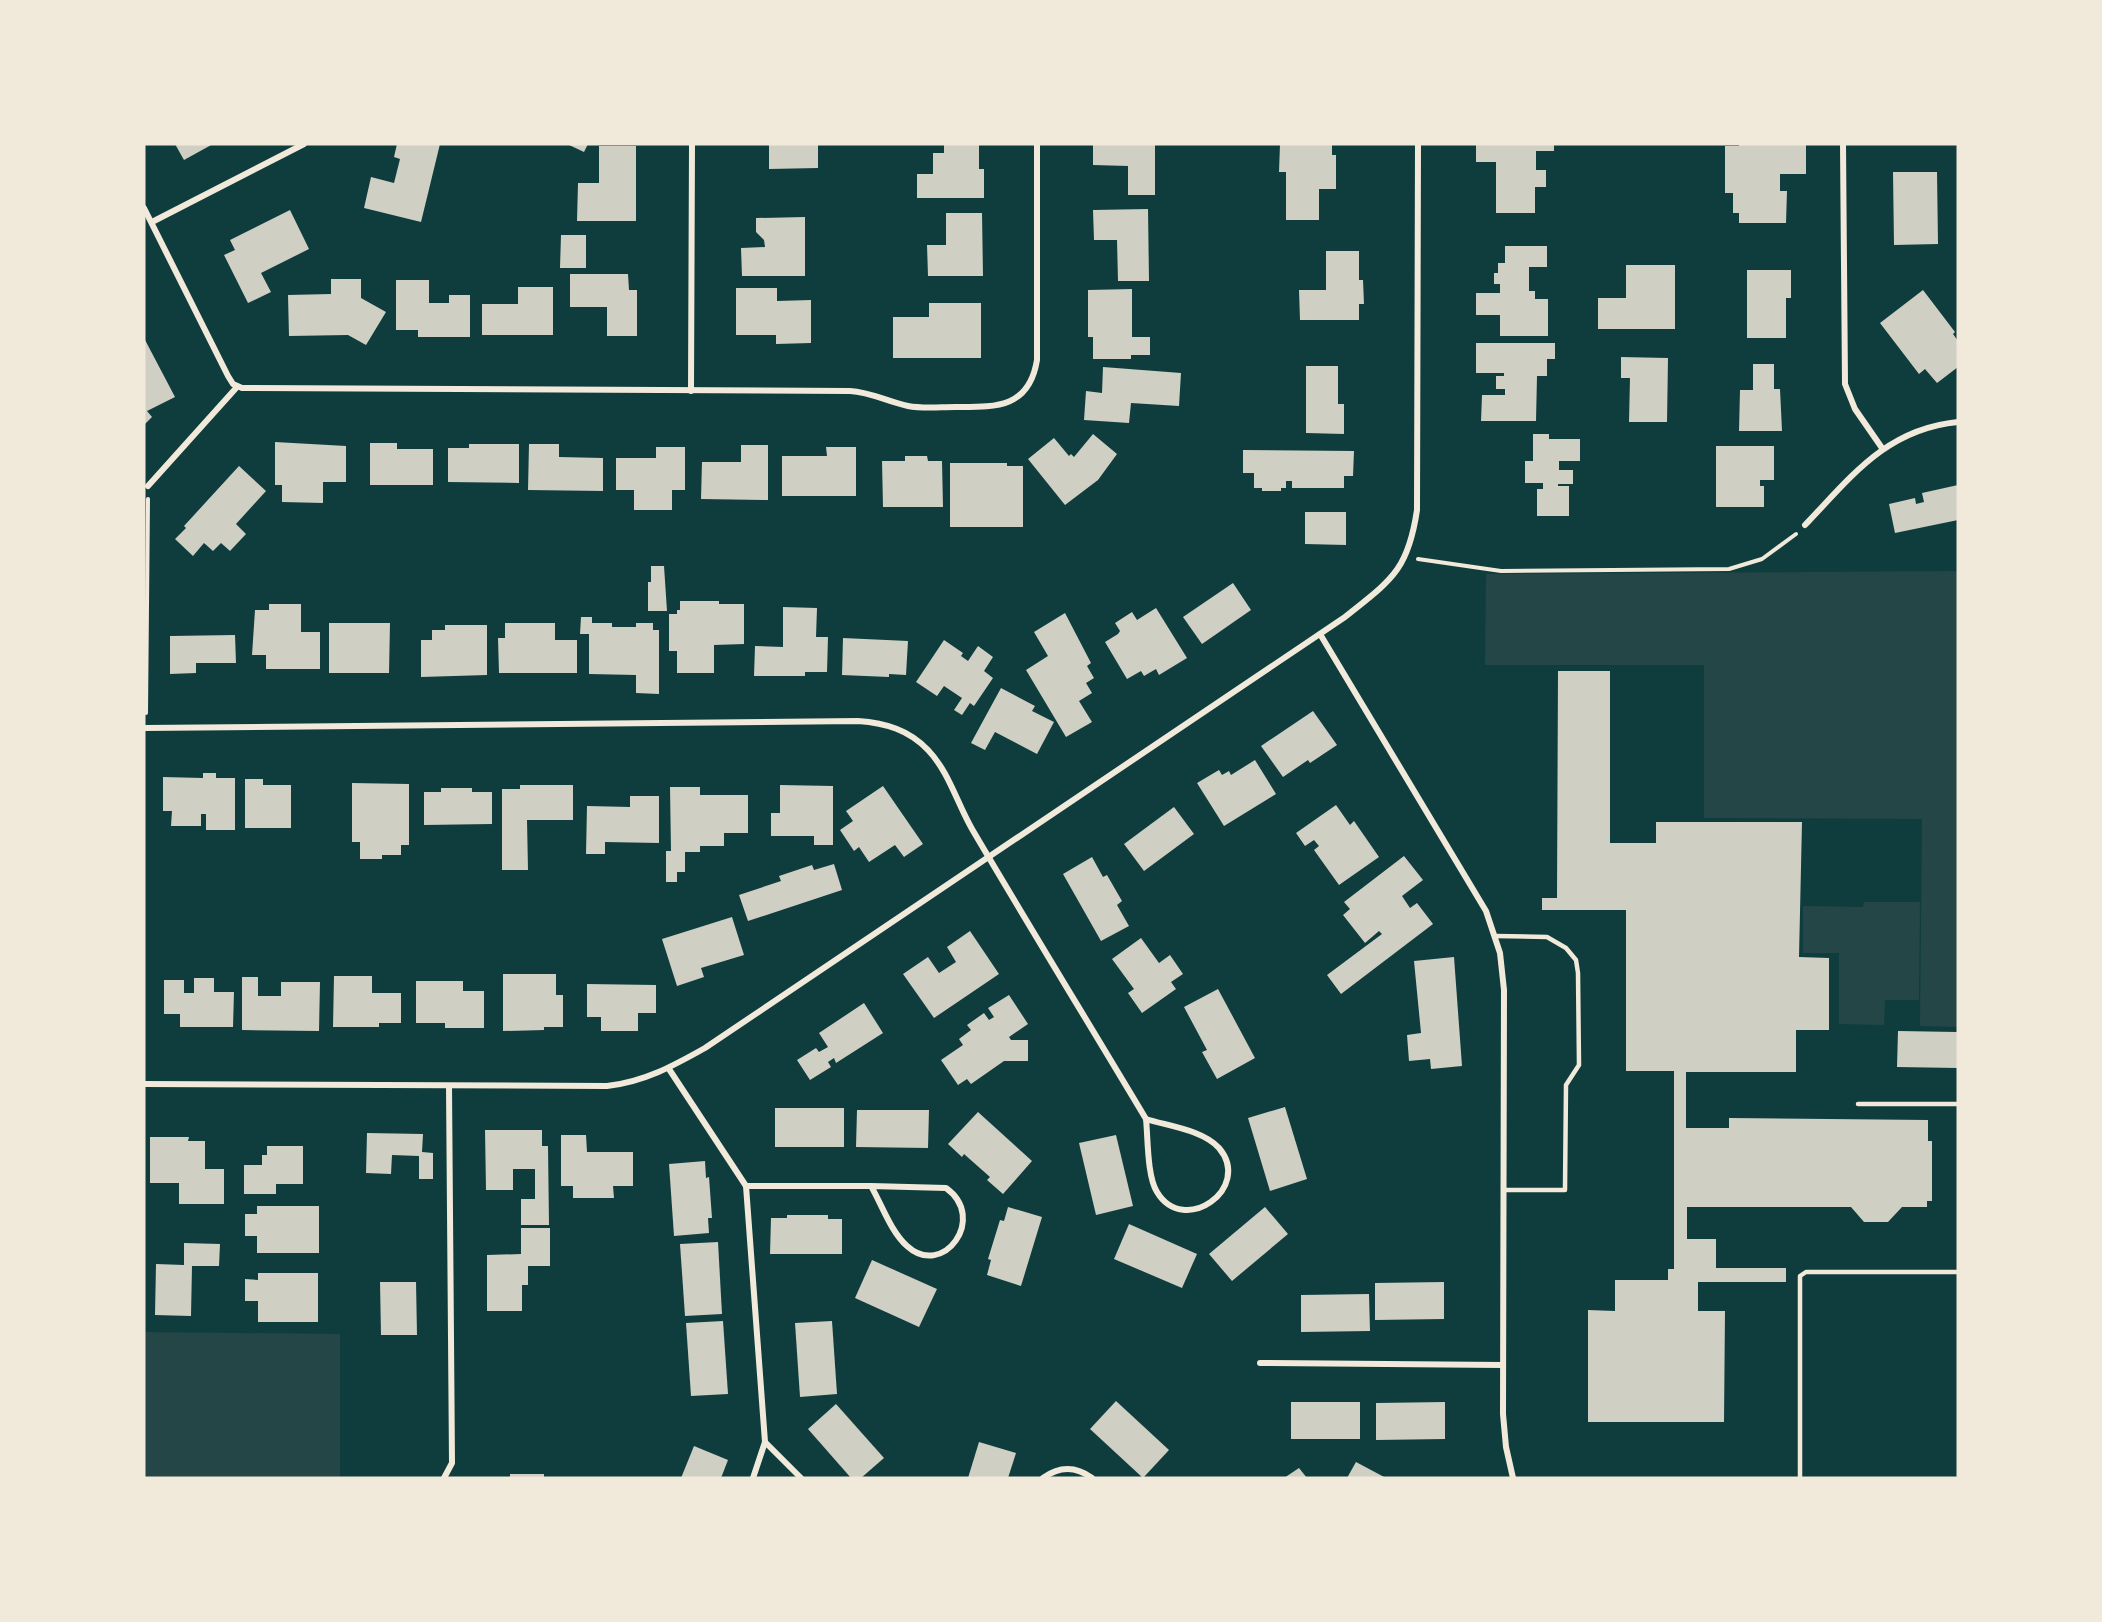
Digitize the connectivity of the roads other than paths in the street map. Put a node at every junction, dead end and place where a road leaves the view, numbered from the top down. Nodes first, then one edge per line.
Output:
1 (304, 144) edge
2 (692, 144) edge
3 (1037, 144) edge
4 (1418, 144) edge
5 (1842, 144) edge
6 (144, 208) edge
7 (152, 222) junction
8 (237, 387) junction
9 (692, 391) junction
10 (1958, 422) edge
11 (1882, 448) junction
12 (148, 486) road end
13 (1805, 525) road end
14 (1320, 634) junction
15 (145, 728) edge
16 (990, 858) junction
17 (1496, 936) junction
18 (669, 1069) junction
19 (144, 1084) edge
20 (449, 1086) junction
21 (1858, 1104) dead end
22 (1958, 1104) edge
23 (1146, 1119) junction
24 (746, 1186) junction
25 (871, 1186) junction
26 (1505, 1190) junction
27 (1958, 1272) edge
28 (1260, 1363) dead end
29 (1503, 1365) junction
30 (765, 1442) junction
31 (444, 1478) edge
32 (753, 1478) edge
33 (801, 1478) edge
34 (1043, 1478) edge
35 (1092, 1478) edge
36 (1513, 1478) edge
37 (1800, 1478) edge

1 - 7 street
2 - 9 street
3 - 9 street
4 - 14 street
5 - 11 street
6 - 7 street
7 - 8 street
8 - 9 street
8 - 12 street
10 - 11 street
11 - 13 street
14 - 16 street
14 - 17 street
15 - 16 street
16 - 18 street
16 - 23 street
17 - 26 street
17 - 26 lane
18 - 20 street
18 - 24 street
19 - 20 street
20 - 31 street
21 - 22 lane
23 - 23 street
24 - 25 street
24 - 30 street
25 - 25 street
26 - 29 street
27 - 37 lane
28 - 29 street
29 - 36 street
30 - 32 street
30 - 33 street
34 - 35 street

